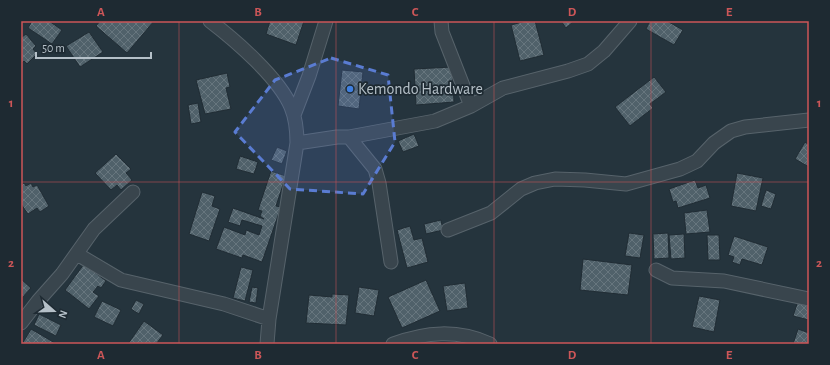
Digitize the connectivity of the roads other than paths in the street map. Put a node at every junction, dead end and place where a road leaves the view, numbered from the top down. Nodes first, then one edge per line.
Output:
1 (210, 21) edge
2 (326, 21) edge
3 (441, 21) edge
4 (630, 21) edge
5 (471, 106) junction
6 (294, 115) junction
7 (809, 120) edge
8 (348, 137) junction
9 (297, 143) junction
10 (133, 192) dead end
11 (448, 230) dead end
12 (76, 254) junction
13 (391, 262) dead end
14 (656, 270) dead end
15 (809, 299) edge
16 (268, 319) junction
17 (21, 323) edge
18 (267, 344) edge
19 (393, 344) edge
20 (490, 344) edge

1 - 6 street
2 - 6 street
3 - 5 street
4 - 5 street
5 - 8 street
6 - 9 street
7 - 11 street
8 - 9 street
8 - 13 street
9 - 16 street
10 - 12 street
12 - 16 street
12 - 17 street
14 - 15 street
16 - 18 street
19 - 20 street

